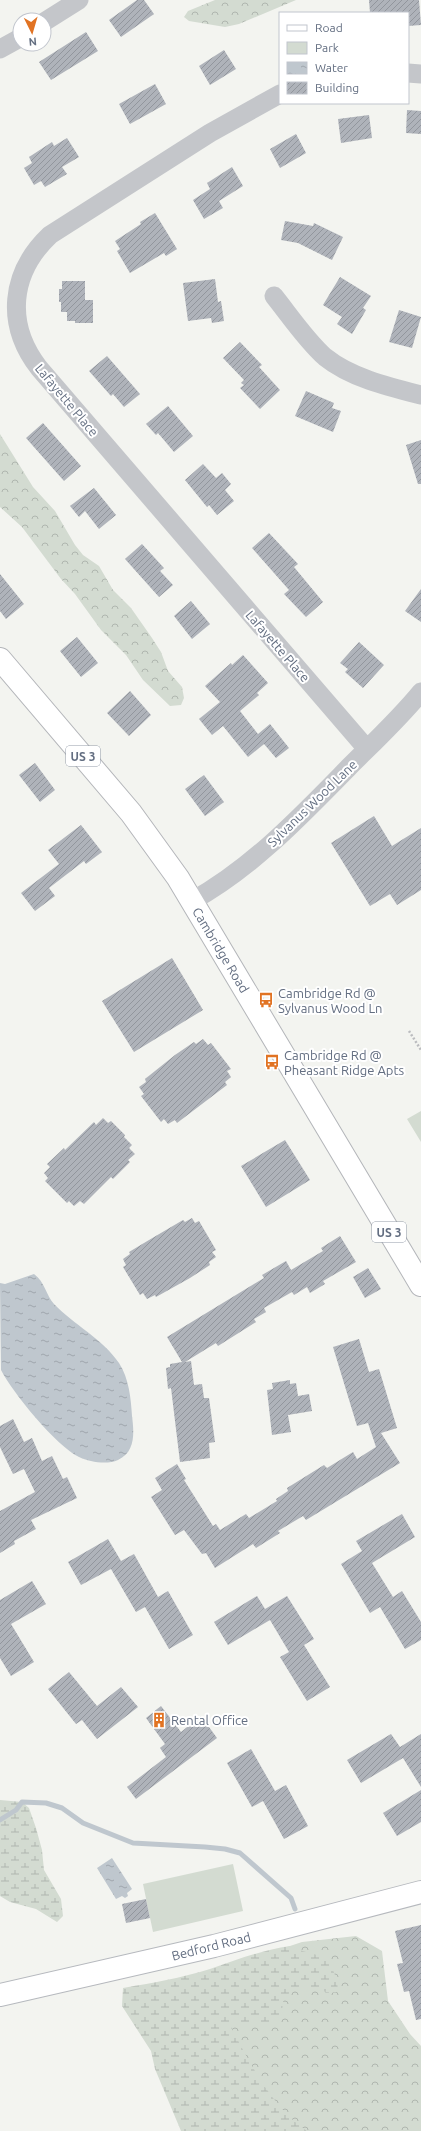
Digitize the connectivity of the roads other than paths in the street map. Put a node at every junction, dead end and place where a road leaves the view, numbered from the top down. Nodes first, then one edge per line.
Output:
1 (79, 0) edge
2 (52, 17) edge
3 (12, 42) edge
4 (0, 49) edge
5 (409, 73) edge
6 (421, 74) edge
7 (279, 95) edge
8 (274, 296) dead end
9 (421, 395) edge
10 (0, 659) edge
11 (421, 692) edge
12 (366, 749) junction
13 (192, 901) junction
14 (421, 1285) edge
15 (421, 1892) edge
16 (0, 1995) edge

1 - 2 street
3 - 4 street
5 - 6 street
7 - 12 street, Lafayette Place
8 - 9 street
10 - 13 main road, Cambridge Road / US 3
11 - 12 street, Sylvanus Wood Lane
12 - 13 street, Sylvanus Wood Lane
13 - 14 main road, Cambridge Road / US 3
15 - 16 main road, Bedford Road

